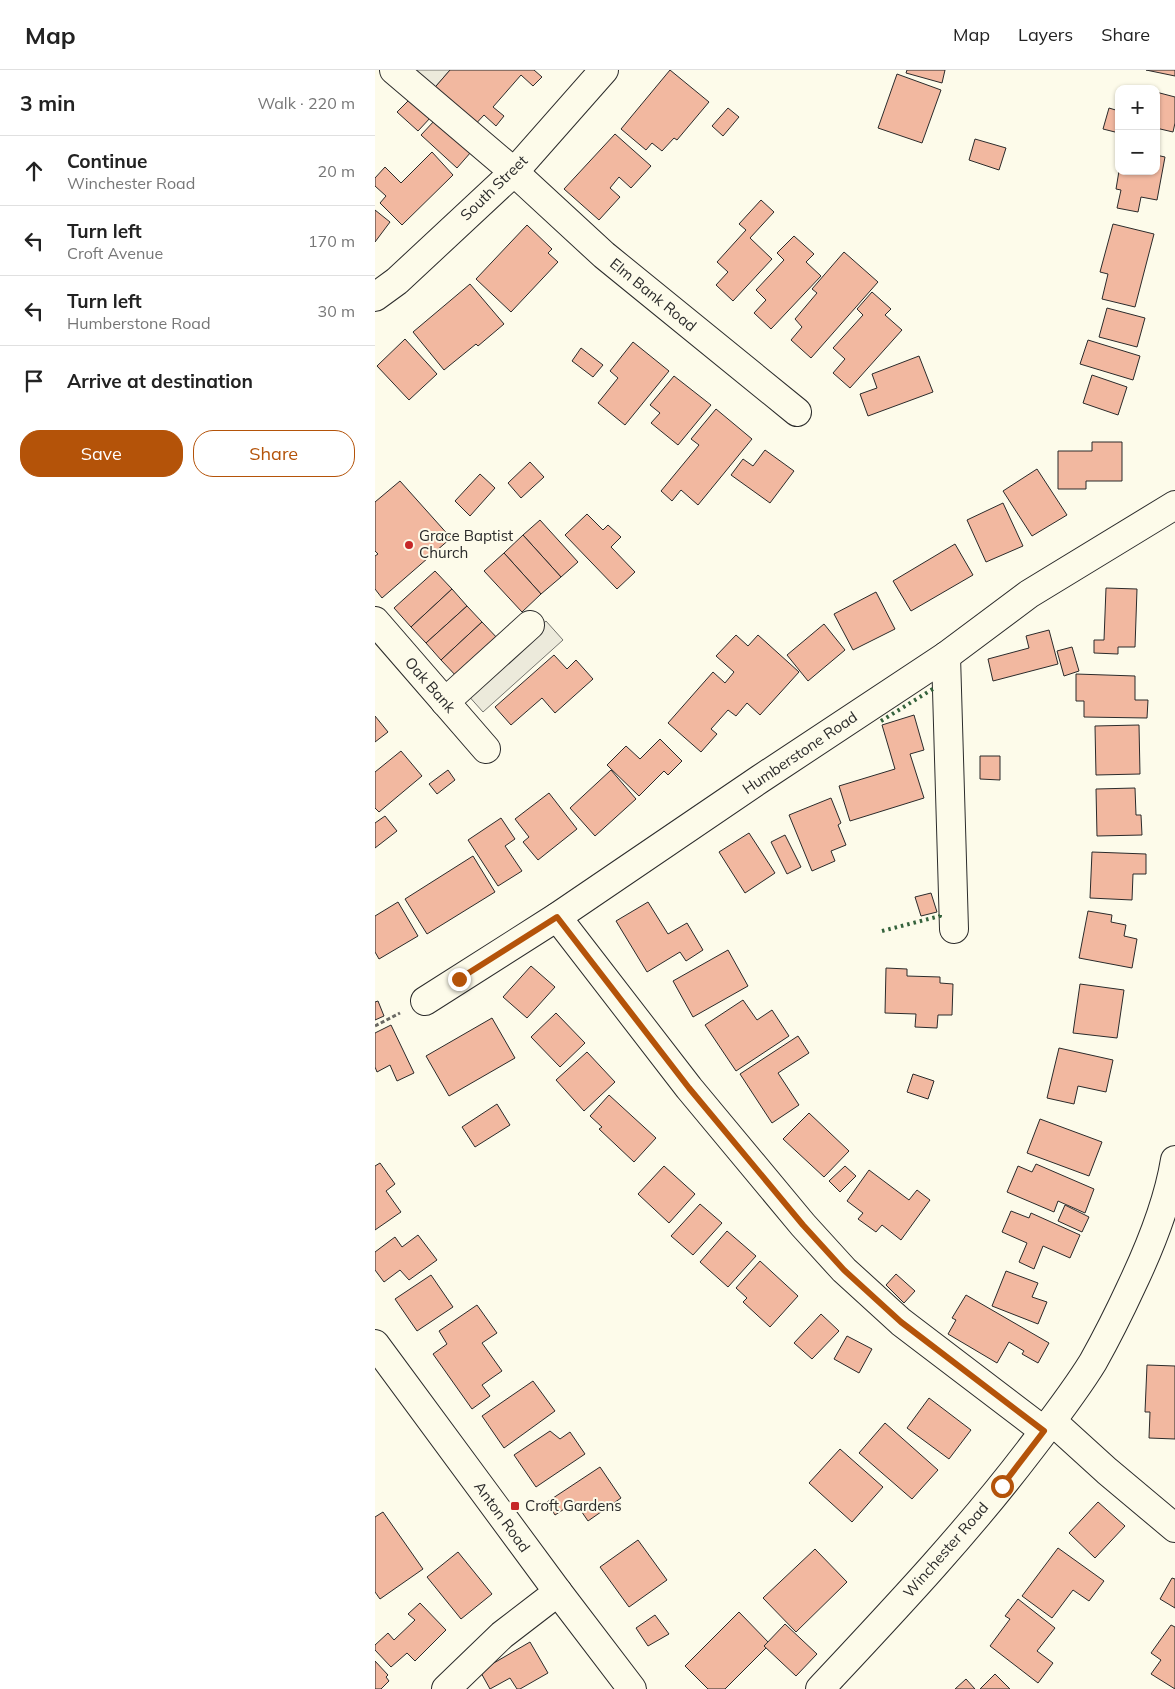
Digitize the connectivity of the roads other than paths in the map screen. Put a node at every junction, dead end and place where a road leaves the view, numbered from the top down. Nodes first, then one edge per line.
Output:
1 (394, 70) edge
2 (604, 70) edge
3 (514, 172) junction
4 (375, 297) edge
5 (797, 412) dead end
6 (1175, 504) edge
7 (375, 621) edge
8 (530, 625) dead end
9 (946, 656) junction
10 (445, 702) junction
11 (486, 749) dead end
12 (557, 917) junction
13 (954, 929) dead end
14 (425, 1001) dead end
15 (1175, 1160) edge
16 (375, 1344) edge
17 (1048, 1426) junction
18 (1175, 1528) edge
19 (558, 1592) junction
20 (446, 1689) edge
21 (632, 1689) edge
22 (820, 1689) edge

1 - 3 street, Elm Bank Road
2 - 3 street, South Street
3 - 4 street, South Street
3 - 5 street, Elm Bank Road
6 - 9 street, Humberstone Road
7 - 10 street, Oak Bank
8 - 10 street
9 - 12 street, Humberstone Road
9 - 13 street
10 - 11 street, Oak Bank
12 - 14 street, Humberstone Road
12 - 17 street
15 - 17 street, Winchester Road
16 - 19 street, Anton Road
17 - 18 street
17 - 22 street, Winchester Road
19 - 20 street
19 - 21 street, Anton Road

